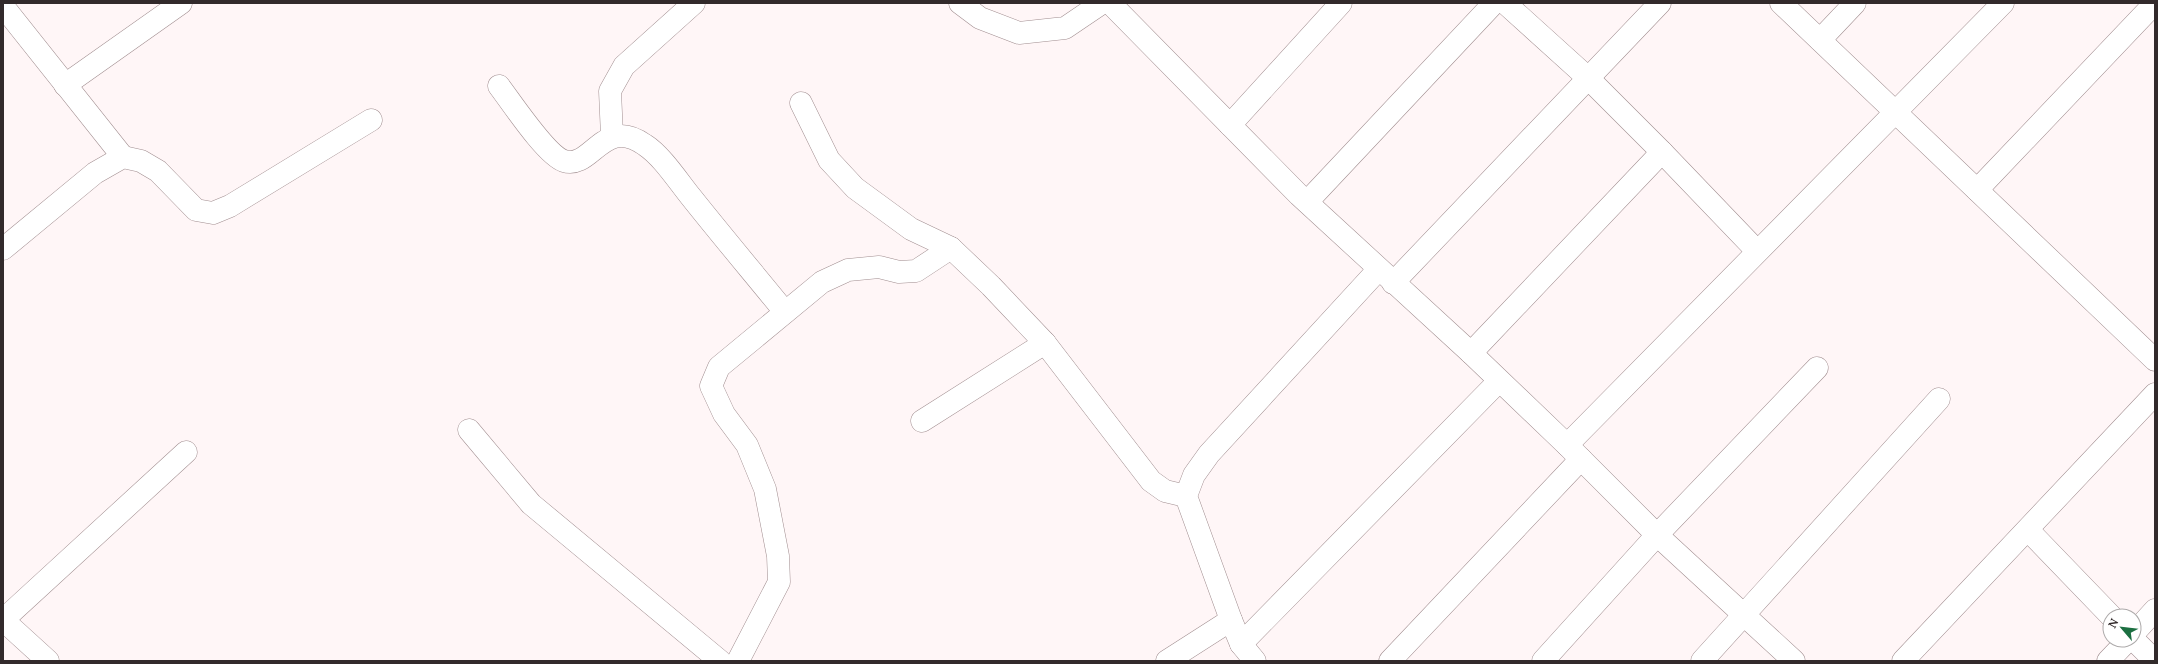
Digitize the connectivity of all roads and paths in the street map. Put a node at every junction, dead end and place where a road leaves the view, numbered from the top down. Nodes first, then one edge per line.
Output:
1 (181, 3) edge
2 (694, 3) edge
3 (960, 3) edge
4 (1102, 3) edge
5 (1110, 3) edge
6 (1342, 3) edge
7 (1494, 3) edge
8 (1505, 3) edge
9 (1660, 3) edge
10 (1780, 3) edge
11 (1855, 3) edge
12 (2003, 3) edge
13 (2154, 3) edge
14 (3, 6) edge
15 (1820, 40) junction
16 (1588, 78) junction
17 (65, 85) junction
18 (499, 86) dead end
19 (801, 103) dead end
20 (1896, 112) junction
21 (371, 120) dead end
22 (1230, 124) junction
23 (612, 136) junction
24 (1662, 152) junction
25 (123, 157) junction
26 (1978, 190) junction
27 (1307, 202) junction
28 (951, 248) junction
29 (3, 249) edge
30 (1757, 251) junction
31 (1385, 276) junction
32 (785, 312) junction
33 (1045, 343) junction
34 (1471, 353) junction
35 (2155, 360) edge
36 (1817, 368) dead end
37 (1499, 381) junction
38 (2155, 394) edge
39 (1939, 399) dead end
40 (922, 421) dead end
41 (469, 430) dead end
42 (186, 452) dead end
43 (1574, 452) junction
44 (1186, 496) junction
45 (2028, 530) junction
46 (1657, 535) junction
47 (2103, 608) edge
48 (2155, 610) edge
49 (1745, 615) junction
50 (3, 620) edge
51 (1231, 620) junction
52 (2142, 624) edge
53 (1242, 644) junction
54 (2120, 648) edge
55 (2142, 648) edge
56 (48, 661) edge
57 (720, 661) edge
58 (738, 661) edge
59 (1167, 661) edge
60 (1255, 661) edge
61 (1390, 661) edge
62 (1543, 661) edge
63 (1702, 661) edge
64 (1794, 661) edge
65 (1903, 661) edge
66 (2108, 661) edge
67 (2155, 661) edge

1 - 17 street
2 - 23 street
3 - 4 street
5 - 22 street
6 - 22 street
7 - 27 street
8 - 16 street
9 - 16 street
10 - 15 street
11 - 15 street
12 - 20 street
13 - 26 street
14 - 17 street
15 - 20 street
16 - 24 street
16 - 31 street
17 - 25 street
18 - 23 street
19 - 28 street
20 - 26 street
20 - 30 street
21 - 25 street
22 - 27 street
23 - 32 street
24 - 30 street
24 - 34 street
25 - 29 street
26 - 35 street
27 - 31 street
28 - 32 street
28 - 33 street
30 - 43 street
31 - 34 street
31 - 44 street
32 - 58 street
33 - 40 street
33 - 44 street
34 - 37 street
36 - 46 street
37 - 43 street
37 - 53 street
38 - 45 street
39 - 49 street
41 - 57 street
42 - 50 street
43 - 46 street
43 - 61 street
44 - 51 street
45 - 47 street
45 - 65 street
46 - 49 street
46 - 62 street
48 - 52 street
49 - 63 street
49 - 64 street
50 - 56 street
51 - 53 street
51 - 59 street
53 - 60 street
54 - 66 street
55 - 67 street

